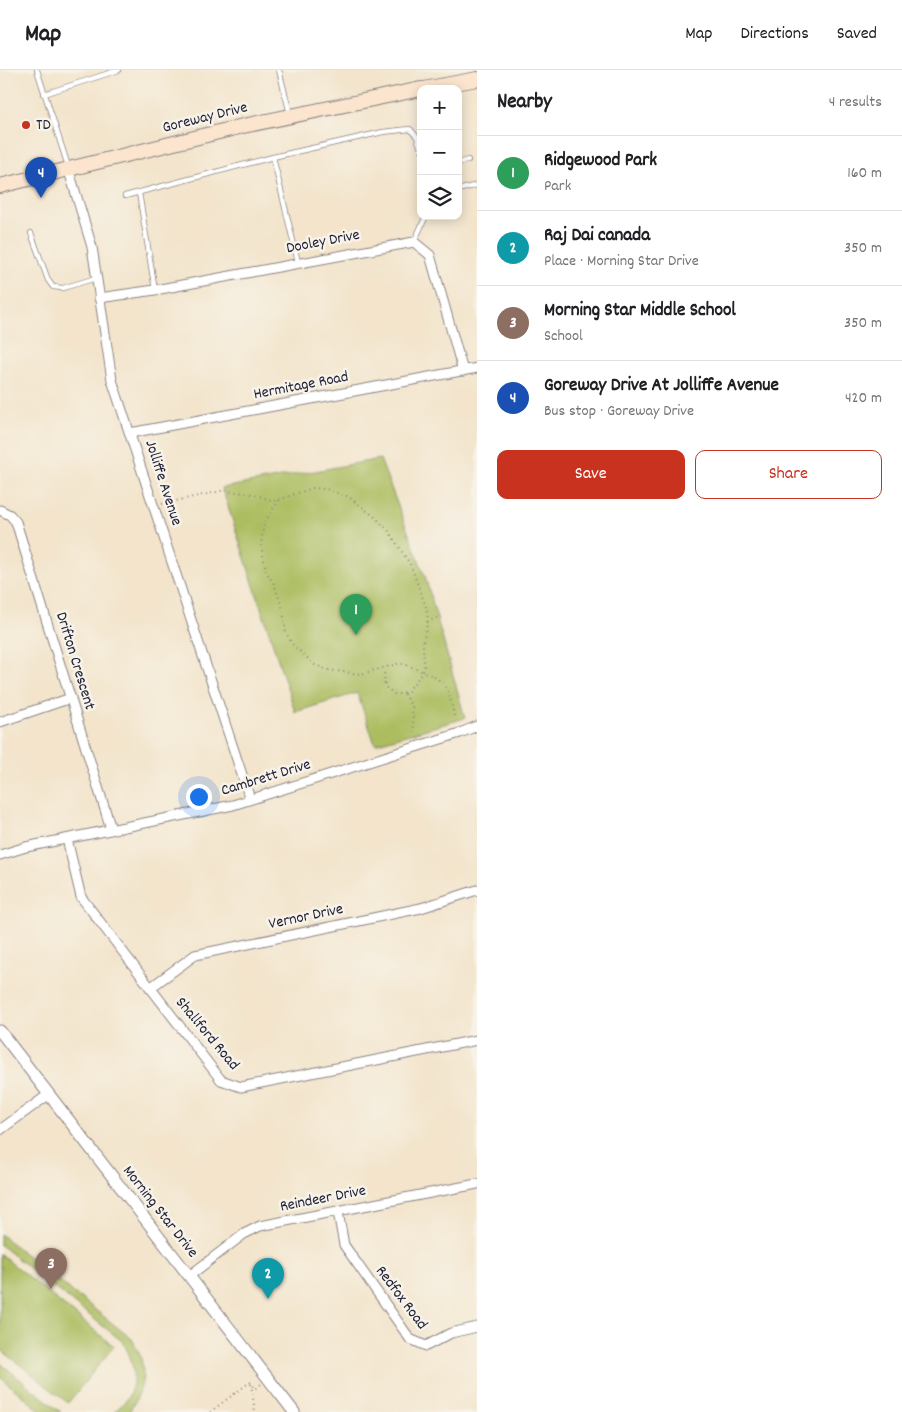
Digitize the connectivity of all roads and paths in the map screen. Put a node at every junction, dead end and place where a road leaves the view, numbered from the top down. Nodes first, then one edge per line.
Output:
1 (37, 70) edge
2 (119, 70) edge
3 (279, 70) edge
4 (477, 78) edge
5 (447, 85) edge
6 (417, 92) edge
7 (44, 94) junction
8 (290, 115) junction
9 (417, 137) edge
10 (273, 157) junction
11 (468, 160) dead end
12 (462, 162) edge
13 (69, 171) junction
14 (477, 185) edge
15 (0, 186) edge
16 (462, 189) edge
17 (139, 193) junction
18 (125, 196) dead end
19 (424, 220) edge
20 (31, 233) dead end
21 (414, 242) junction
22 (298, 262) junction
23 (97, 278) junction
24 (155, 290) junction
25 (99, 298) junction
26 (477, 368) edge
27 (463, 371) junction
28 (130, 433) junction
29 (279, 500) junction
30 (154, 505) junction
31 (0, 510) edge
32 (441, 616) dead end
33 (427, 622) junction
34 (384, 669) junction
35 (423, 672) junction
36 (404, 694) junction
37 (71, 698) junction
38 (455, 719) dead end
39 (0, 722) edge
40 (477, 726) edge
41 (414, 732) dead end
42 (250, 799) junction
43 (111, 829) junction
44 (67, 839) junction
45 (0, 855) edge
46 (477, 890) edge
47 (150, 988) junction
48 (0, 1031) edge
49 (477, 1040) edge
50 (48, 1095) junction
51 (0, 1130) edge
52 (477, 1184) edge
53 (338, 1212) junction
54 (189, 1276) junction
55 (477, 1327) edge
56 (269, 1378) junction
57 (250, 1382) junction
58 (210, 1412) edge
59 (255, 1412) edge
60 (294, 1412) edge

1 - 7 lane
2 - 7 lane
3 - 8 lane
4 - 5 main road, Goreway Drive
6 - 8 main road, Goreway Drive
7 - 13 lane
8 - 13 main road, Goreway Drive
9 - 10 lane
10 - 17 lane
10 - 22 lane
11 - 12 lane
13 - 15 main road, Goreway Drive
13 - 23 street, Jolliffe Avenue
14 - 16 lane
17 - 18 lane
17 - 24 lane
19 - 21 lane
20 - 23 lane
21 - 22 street, Dooley Drive
21 - 27 street
22 - 24 street, Dooley Drive
23 - 25 street, Jolliffe Avenue
24 - 25 street, Dooley Drive
25 - 28 street, Jolliffe Avenue
26 - 27 street, Hermitage Road
27 - 28 street, Hermitage Road
28 - 30 street, Jolliffe Avenue
29 - 30 path
29 - 33 path
29 - 34 path
30 - 42 street, Jolliffe Avenue
31 - 37 street, Drifton Crescent
32 - 33 path
33 - 35 path
34 - 35 path
34 - 36 path
35 - 36 path
35 - 38 path
36 - 41 path
37 - 39 street
37 - 43 street, Drifton Crescent
40 - 42 street, Cambrett Drive
42 - 43 street, Cambrett Drive
43 - 44 street, Cambrett Drive
44 - 45 street, Cambrett Drive
44 - 47 street, Shallford Road
46 - 47 street, Vernor Drive
47 - 49 street, Shallford Road
48 - 50 street, Morning Star Drive
50 - 51 street
50 - 54 street, Morning Star Drive
52 - 53 street, Reindeer Drive
53 - 54 street, Reindeer Drive
53 - 55 street, Redfox Road
54 - 56 street, Morning Star Drive
56 - 57 path
56 - 60 street, Morning Star Drive
57 - 58 path
57 - 59 path

